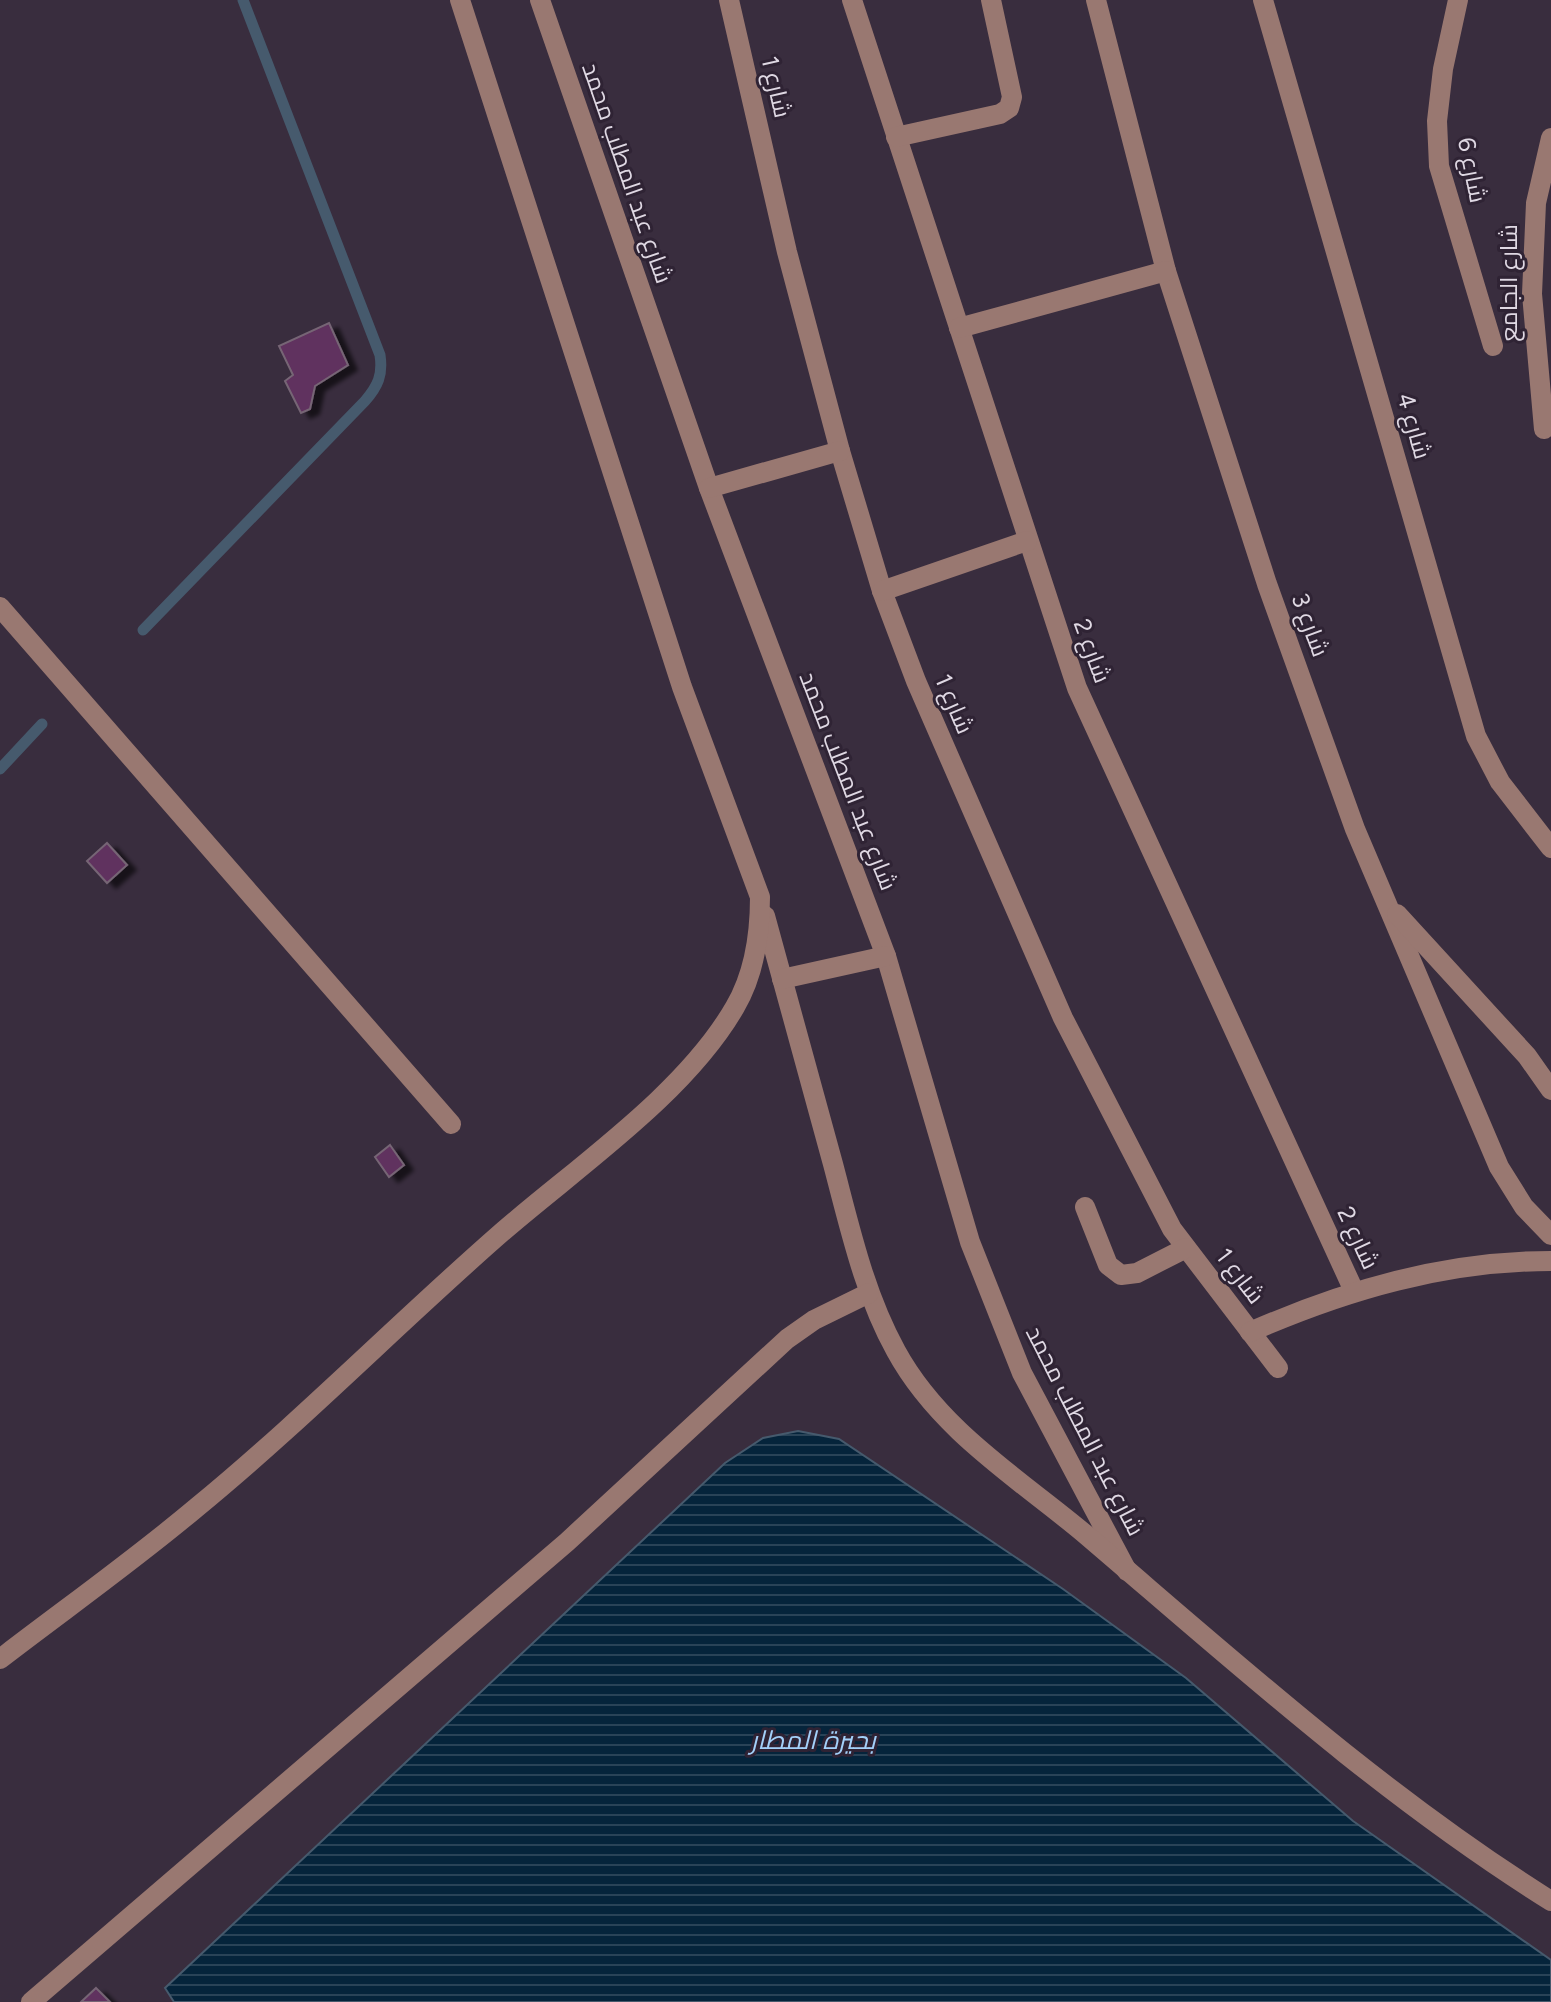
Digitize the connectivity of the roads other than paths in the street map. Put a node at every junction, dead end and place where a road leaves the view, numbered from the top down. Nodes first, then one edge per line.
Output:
1 (460, 0) edge
2 (540, 0) edge
3 (729, 0) edge
4 (852, 0) edge
5 (991, 0) edge
6 (1096, 0) edge
7 (1263, 0) edge
8 (1458, 0) edge
9 (896, 137) junction
10 (1551, 138) edge
11 (1166, 271) junction
12 (959, 328) junction
13 (1493, 346) dead end
14 (1544, 429) dead end
15 (840, 451) junction
16 (709, 488) junction
17 (1027, 541) junction
18 (882, 591) junction
19 (0, 607) edge
20 (1551, 848) edge
21 (760, 897) junction
22 (1387, 903) junction
23 (886, 956) junction
24 (782, 979) junction
25 (1551, 1090) edge
26 (451, 1124) dead end
27 (1085, 1207) dead end
28 (1551, 1235) edge
29 (1186, 1248) junction
30 (1551, 1261) edge
31 (1354, 1291) junction
32 (869, 1293) junction
33 (1250, 1332) junction
34 (1278, 1368) dead end
35 (1127, 1571) junction
36 (0, 1659) edge
37 (1551, 1901) edge
38 (31, 2002) edge

1 - 21 street
2 - 16 street, شارع عبد المطلب محمد
3 - 15 street, شارع 1
4 - 9 street, شارع 2
5 - 9 street
6 - 11 street, شارع 3
7 - 20 street, شارع 4
8 - 13 street, شارع 6
9 - 12 street, شارع 2
10 - 14 street, شارع الجامع
11 - 12 street
11 - 22 street, شارع 3
12 - 17 street, شارع 2
15 - 16 street
15 - 18 street, شارع 1
16 - 23 street, شارع عبد المطلب محمد
17 - 18 street
17 - 31 street, شارع 2
18 - 29 street, شارع 1
19 - 26 street
21 - 24 street
21 - 36 street
22 - 25 street
22 - 28 street, شارع 3
23 - 24 street
23 - 35 street, شارع عبد المطلب محمد
24 - 32 street
27 - 29 street
29 - 33 street, شارع 1
30 - 31 street
31 - 33 street
32 - 35 street
32 - 38 street
33 - 34 street, شارع 1
35 - 37 street

